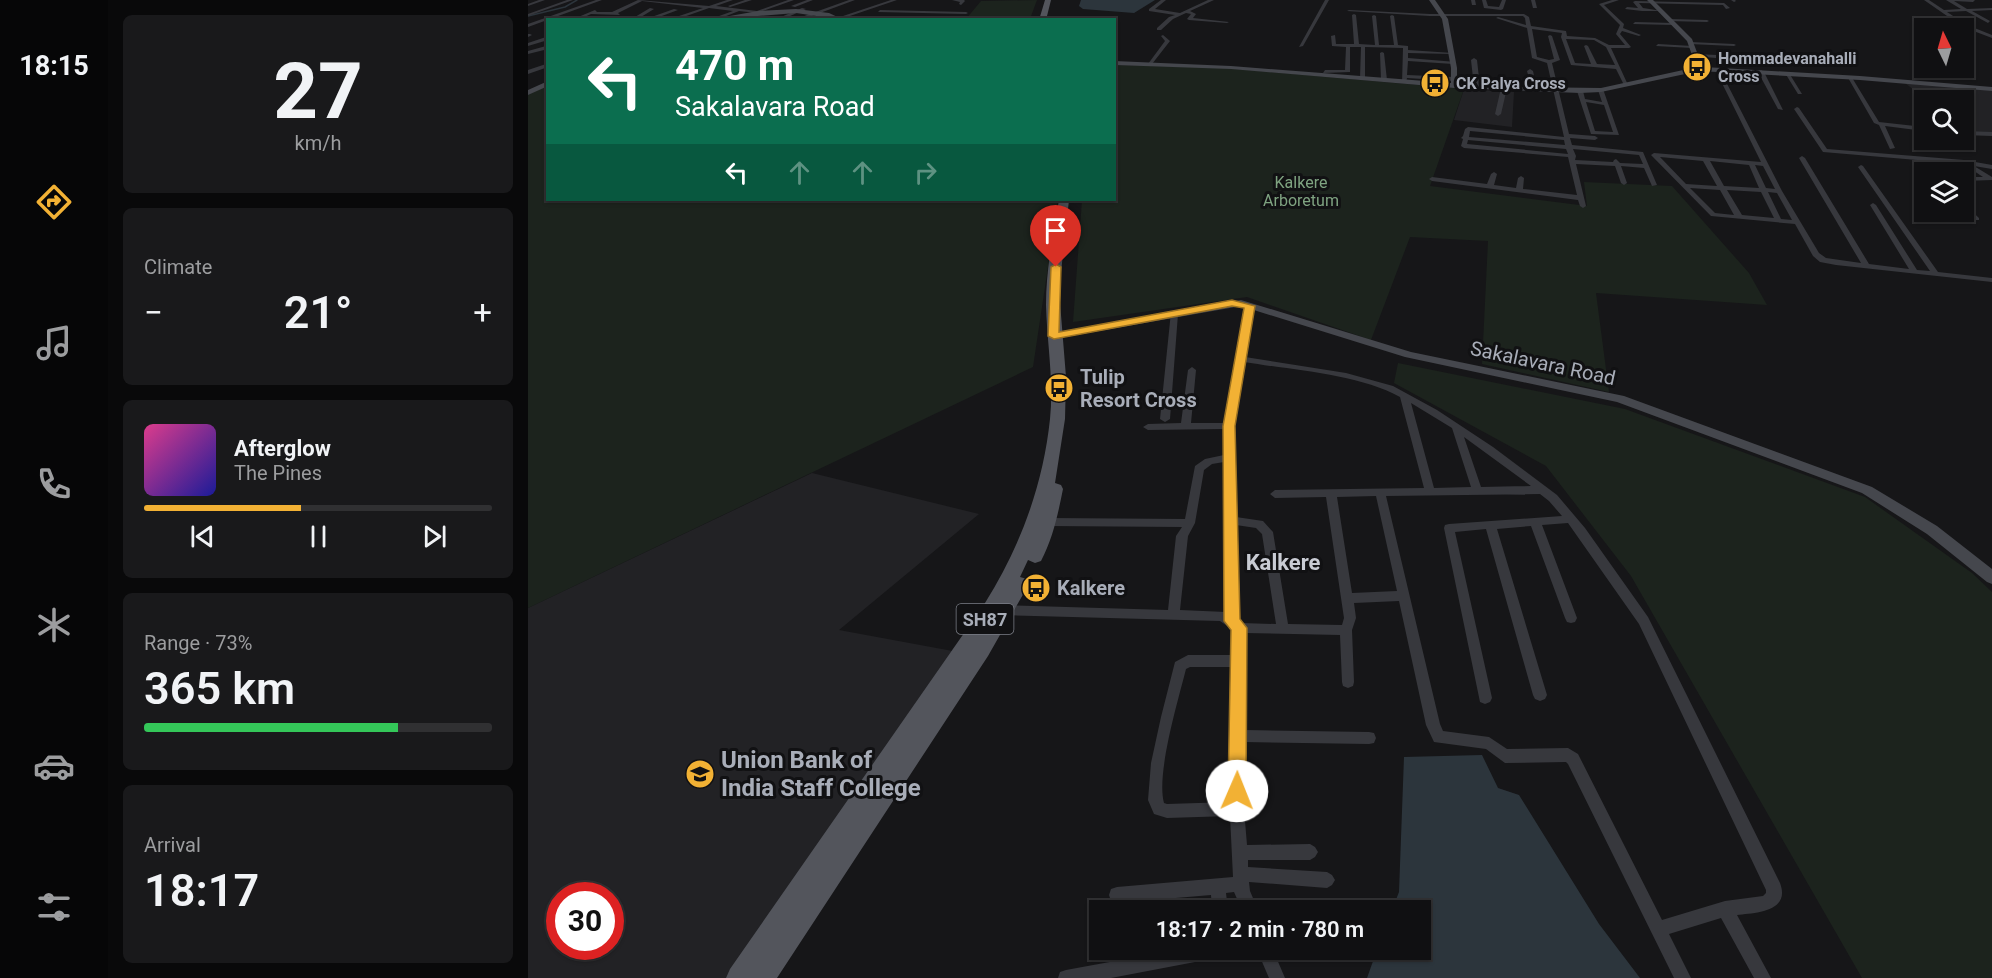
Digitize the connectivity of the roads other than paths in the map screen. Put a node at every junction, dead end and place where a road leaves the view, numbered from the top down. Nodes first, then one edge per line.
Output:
1 (543, 0) edge
2 (557, 0) edge
3 (571, 0) edge
4 (591, 0) edge
5 (600, 0) edge
6 (622, 0) edge
7 (630, 0) edge
8 (641, 0) edge
9 (707, 0) edge
10 (730, 0) edge
11 (750, 0) edge
12 (772, 0) edge
13 (792, 0) edge
14 (811, 0) edge
15 (832, 0) edge
16 (853, 0) edge
17 (875, 0) edge
18 (895, 0) edge
19 (954, 0) edge
20 (1048, 0) edge
21 (1053, 0) edge
22 (1164, 0) edge
23 (1212, 0) edge
24 (1327, 0) edge
25 (1432, 0) edge
26 (1484, 0) edge
27 (1504, 0) edge
28 (1533, 0) edge
29 (1617, 0) edge
30 (1926, 0) edge
31 (1948, 0) edge
32 (652, 1) edge
33 (1633, 1) edge
34 (1973, 1) edge
35 (693, 2) edge
36 (1667, 2) junction
37 (761, 3) dead end
38 (1475, 4) edge
39 (528, 5) edge
40 (906, 5) dead end
41 (1157, 5) junction
42 (1654, 5) edge
43 (1957, 5) junction
44 (712, 6) junction
45 (726, 7) junction
46 (1535, 7) dead end
47 (1672, 7) junction
48 (619, 8) junction
49 (951, 8) junction
50 (964, 8) junction
51 (1627, 8) dead end
52 (1992, 8) edge
53 (652, 9) dead end
54 (741, 9) junction
55 (1978, 9) junction
56 (528, 10) edge
57 (1642, 10) junction
58 (1966, 10) junction
59 (1193, 11) junction
60 (1440, 11) junction
61 (1944, 11) junction
62 (870, 12) dead end
63 (753, 13) edge
64 (1183, 13) junction
65 (612, 14) junction
66 (942, 14) junction
67 (528, 15) edge
68 (775, 15) edge
69 (829, 15) junction
70 (1222, 15) dead end
71 (1482, 15) junction
72 (1489, 15) junction
73 (795, 16) edge
74 (814, 16) edge
75 (1374, 16) dead end
76 (1392, 16) dead end
77 (1992, 16) edge
78 (590, 17) edge
79 (1978, 17) junction
80 (560, 18) edge
81 (576, 18) edge
82 (636, 18) edge
83 (650, 18) edge
84 (675, 18) edge
85 (695, 18) edge
86 (716, 18) edge
87 (722, 18) edge
88 (739, 18) edge
89 (836, 18) edge
90 (842, 18) edge
91 (855, 18) edge
92 (875, 18) edge
93 (936, 18) edge
94 (1045, 18) edge
95 (1954, 18) joint
96 (528, 21) edge
97 (1707, 21) dead end
98 (1227, 22) dead end
99 (1672, 22) junction
100 (1990, 22) edge
101 (1635, 23) dead end
102 (1974, 23) edge
103 (546, 24) edge
104 (1528, 27) junction
105 (546, 29) edge
106 (546, 29) edge
107 (1159, 29) dead end
108 (1620, 29) junction
109 (1974, 29) edge
110 (1656, 30) dead end
111 (1681, 31) junction
112 (528, 32) edge
113 (1639, 35) dead end
114 (1163, 36) dead end
115 (1333, 36) dead end
116 (1550, 36) dead end
117 (1565, 37) junction
118 (1992, 37) edge
119 (546, 39) edge
120 (530, 44) edge
121 (1334, 45) junction
122 (1348, 45) junction
123 (1377, 45) junction
124 (1396, 45) junction
125 (1658, 45) dead end
126 (1691, 45) junction
127 (1734, 45) dead end
128 (546, 46) edge
129 (1301, 46) dead end
130 (1324, 46) dead end
131 (1360, 46) junction
132 (1586, 46) dead end
133 (1608, 46) junction
134 (546, 47) edge
135 (1382, 53) dead end
136 (528, 54) edge
137 (1695, 55) junction
138 (1556, 56) junction
139 (1452, 57) junction
140 (1570, 57) junction
141 (1739, 58) dead end
142 (546, 59) edge
143 (1474, 60) dead end
144 (1549, 62) junction
145 (537, 63) junction
146 (1116, 63) edge
147 (1150, 63) junction
148 (546, 65) edge
149 (1405, 65) junction
150 (546, 66) edge
151 (1595, 66) junction
152 (528, 67) edge
153 (1443, 67) dead end
154 (1616, 67) junction
155 (1699, 69) junction
156 (1717, 70) junction
157 (1530, 71) dead end
158 (528, 72) edge
159 (1325, 72) dead end
160 (1761, 72) junction
161 (1787, 74) junction
162 (1849, 77) junction
163 (1362, 78) junction
164 (1384, 80) junction
165 (1454, 80) junction
166 (546, 84) edge
167 (1626, 84) junction
168 (1477, 87) junction
169 (1504, 88) junction
170 (1535, 89) junction
171 (1992, 89) edge
172 (1558, 90) junction
173 (1601, 90) junction
174 (1581, 91) junction
175 (528, 93) edge
176 (1800, 93) dead end
177 (1583, 100) junction
178 (1606, 104) junction
179 (1781, 109) dead end
180 (1797, 109) dead end
181 (1498, 114) dead end
182 (1588, 118) junction
183 (1611, 119) junction
184 (1882, 125) junction
185 (1914, 128) edge
186 (1974, 133) edge
187 (1992, 134) edge
188 (1595, 136) junction
189 (1568, 137) junction
190 (1464, 138) junction
191 (1571, 148) junction
192 (1892, 148) dead end
193 (1599, 150) junction
194 (1612, 151) junction
195 (1802, 158) dead end
196 (1573, 159) junction
197 (1705, 159) junction
198 (1964, 162) edge
199 (1751, 163) junction
200 (1617, 164) junction
201 (1766, 164) junction
202 (1974, 164) edge
203 (1647, 166) junction
204 (1861, 167) dead end
205 (1992, 167) edge
206 (1443, 169) dead end
207 (1974, 169) edge
208 (1465, 172) dead end
209 (1494, 174) dead end
210 (1521, 178) dead end
211 (1974, 179) edge
212 (1990, 180) edge
213 (1548, 182) dead end
214 (1462, 183) junction
215 (1624, 183) dead end
216 (1654, 184) dead end
217 (1490, 186) junction
218 (1685, 186) junction
219 (1722, 188) junction
220 (1519, 190) junction
221 (1764, 190) junction
222 (1779, 191) junction
223 (1548, 194) junction
224 (1064, 201) edge
225 (1071, 201) edge
226 (1873, 206) dead end
227 (1974, 216) edge
228 (1738, 217) junction
229 (1977, 219) dead end
230 (1778, 220) junction
231 (1796, 222) junction
232 (1866, 266) junction
233 (1915, 272) junction
234 (1936, 274) junction
235 (1992, 280) edge
236 (1250, 306) junction
237 (1174, 314) junction
238 (1058, 336) junction
239 (1240, 358) junction
240 (1192, 370) dead end
241 (1404, 395) junction
242 (1165, 419) dead end
243 (1186, 426) junction
244 (1229, 426) junction
245 (1456, 427) junction
246 (1148, 428) dead end
247 (1228, 458) junction
248 (1477, 490) junction
249 (1543, 490) junction
250 (1430, 491) junction
251 (1331, 492) junction
252 (1380, 492) junction
253 (1275, 494) dead end
254 (1572, 519) junction
255 (1229, 520) junction
256 (1048, 522) junction
257 (1535, 522) junction
258 (1190, 523) junction
259 (1490, 525) junction
260 (1992, 578) edge
261 (1405, 596) junction
262 (1347, 598) junction
263 (999, 610) junction
264 (1173, 615) junction
265 (1571, 618) dead end
266 (1235, 624) junction
267 (1283, 630) junction
268 (1346, 630) junction
269 (1238, 661) junction
270 (1348, 682) dead end
271 (1540, 695) dead end
272 (1485, 698) dead end
273 (1238, 736) junction
274 (1369, 738) dead end
275 (1237, 809) junction
276 (1310, 852) dead end
277 (1240, 853) junction
278 (1241, 879) junction
279 (1326, 880) dead end
280 (1218, 886) junction
281 (1117, 895) dead end
282 (1219, 900) edge
283 (1247, 900) edge
284 (1725, 909) junction
285 (1659, 929) junction
286 (1162, 960) edge
287 (1270, 960) edge
288 (739, 978) edge
289 (762, 978) edge
290 (1066, 978) edge
291 (1277, 978) edge
292 (1683, 978) edge
293 (1763, 978) edge

1 - 39 street
2 - 56 street
3 - 67 street
4 - 96 street
5 - 80 street
6 - 7 street
7 - 8 street
7 - 48 street
8 - 32 street
8 - 48 street
9 - 35 street
10 - 44 street
11 - 45 street
12 - 37 street
13 - 63 street
14 - 68 street
15 - 73 street
16 - 74 street
17 - 69 street
18 - 90 street
19 - 50 street
20 - 94 main road
21 - 94 main road
22 - 41 street
23 - 59 street
24 - 129 street
25 - 60 street
26 - 27 street
28 - 46 street
29 - 108 street
30 - 61 street
31 - 34 street
31 - 43 street
32 - 35 street
32 - 65 street
33 - 42 street
33 - 57 street
35 - 44 street
35 - 83 street
36 - 42 street
36 - 47 street
36 - 47 street
38 - 71 street
40 - 49 street
41 - 59 street
41 - 64 street
42 - 47 street
42 - 57 street
42 - 99 street
43 - 52 street
43 - 58 street
44 - 45 street
44 - 84 street
45 - 54 street
45 - 85 street
48 - 65 street
48 - 78 street
49 - 50 street
49 - 66 street
50 - 66 street
51 - 57 street
52 - 55 street
53 - 82 street
54 - 63 street
54 - 86 street
55 - 58 street
55 - 77 street
58 - 61 street
58 - 79 street
59 - 64 street
59 - 70 street
59 - 98 street
60 - 71 street
60 - 131 street
60 - 139 street
61 - 95 street
62 - 91 street
63 - 68 street
63 - 87 street
63 - 88 street
64 - 107 street
65 - 78 street
66 - 92 street
66 - 93 street
68 - 73 street
69 - 74 street
69 - 89 street
71 - 72 street
72 - 104 street
72 - 104 street
73 - 74 street
75 - 123 street
76 - 124 street
78 - 81 street
79 - 95 street
79 - 100 street
97 - 99 street
99 - 101 street
99 - 111 street
100 - 102 street
103 - 112 street
104 - 117 street
104 - 144 street
105 - 112 street
106 - 112 street
108 - 113 street
108 - 133 street
109 - 118 street
110 - 111 street
111 - 126 street
114 - 147 street
115 - 121 street
116 - 138 street
117 - 133 street
117 - 140 street
119 - 120 street
120 - 128 street
121 - 122 street
121 - 130 street
122 - 131 street
122 - 159 street
123 - 124 street
123 - 131 street
124 - 149 street
125 - 126 street
126 - 127 street
126 - 137 street
131 - 163 street
132 - 151 street
133 - 154 street
134 - 136 street
135 - 164 street
137 - 141 street
137 - 155 street
138 - 140 street
138 - 144 street
139 - 149 street
139 - 149 street
139 - 165 street
140 - 151 street
142 - 145 street
143 - 168 street
144 - 172 street
145 - 148 street
145 - 152 street
146 - 147 street
147 - 163 street
149 - 153 street
149 - 164 street
149 - 165 street
149 - 165 street
150 - 158 street
151 - 154 street
154 - 167 street
155 - 156 street
155 - 167 street
156 - 160 street
156 - 201 street
157 - 170 street
160 - 161 street
160 - 179 street
161 - 162 street
161 - 176 street
162 - 171 street
162 - 184 street
163 - 164 street
165 - 168 street
166 - 175 street
167 - 173 street
168 - 169 street
169 - 170 street
169 - 181 street
170 - 172 street
172 - 174 street
172 - 189 street
173 - 174 street
173 - 178 street
174 - 177 street
177 - 178 street
177 - 182 street
178 - 183 street
180 - 198 street
182 - 183 street
182 - 188 street
183 - 188 street
184 - 185 street
184 - 192 street
186 - 187 street
188 - 189 street
188 - 193 street
189 - 190 street
189 - 191 street
190 - 191 street
190 - 196 street
191 - 193 street
191 - 196 street
193 - 194 street
194 - 200 street
194 - 203 street
195 - 232 street
196 - 200 street
196 - 223 street
197 - 199 street
197 - 218 street
197 - 219 street
199 - 201 street
199 - 221 street
200 - 203 street
200 - 215 street
201 - 222 street
202 - 205 street
203 - 216 street
204 - 234 street
206 - 214 street
207 - 212 street
208 - 214 street
209 - 217 street
210 - 220 street
211 - 212 street
213 - 223 street
214 - 217 street
217 - 220 street
218 - 219 street
218 - 228 street
219 - 221 street
219 - 228 street
220 - 223 street
221 - 222 street
221 - 230 street
222 - 231 street
224 - 238 main road, SH87
225 - 238 main road, SH87
226 - 233 street
227 - 229 street
228 - 230 street
230 - 231 street
231 - 232 street
232 - 233 street
233 - 234 street
234 - 235 street
236 - 237 street, Sakalavara Road
236 - 239 street
236 - 260 street, Sakalavara Road
237 - 238 street, Sakalavara Road
237 - 242 street
238 - 256 main road, SH87
238 - 263 main road, SH87
239 - 241 street
239 - 244 street
240 - 243 street
241 - 245 street
241 - 250 street
243 - 244 street
243 - 246 street
244 - 247 street
245 - 248 street
245 - 249 street
247 - 255 street
247 - 258 street
248 - 249 street
248 - 250 street
249 - 254 street
250 - 252 street
251 - 252 street
251 - 253 street
251 - 262 street
252 - 261 street
254 - 257 street
254 - 284 street
255 - 266 street
255 - 267 street
256 - 258 street
256 - 263 main road, SH87
257 - 259 street
257 - 265 street
258 - 264 street
259 - 271 street
259 - 272 street
261 - 262 street
261 - 285 street
262 - 268 street
263 - 264 street
263 - 288 main road, SH87
263 - 289 main road, SH87
264 - 266 street
266 - 267 street
266 - 269 street
267 - 268 street
268 - 270 street
269 - 273 street
269 - 275 street
273 - 274 street
273 - 275 street
275 - 277 street
276 - 277 street
277 - 278 street
278 - 279 street
278 - 280 street
278 - 283 street
280 - 281 street
280 - 282 street
284 - 285 street
284 - 293 street
285 - 292 street
286 - 290 street
287 - 291 street

